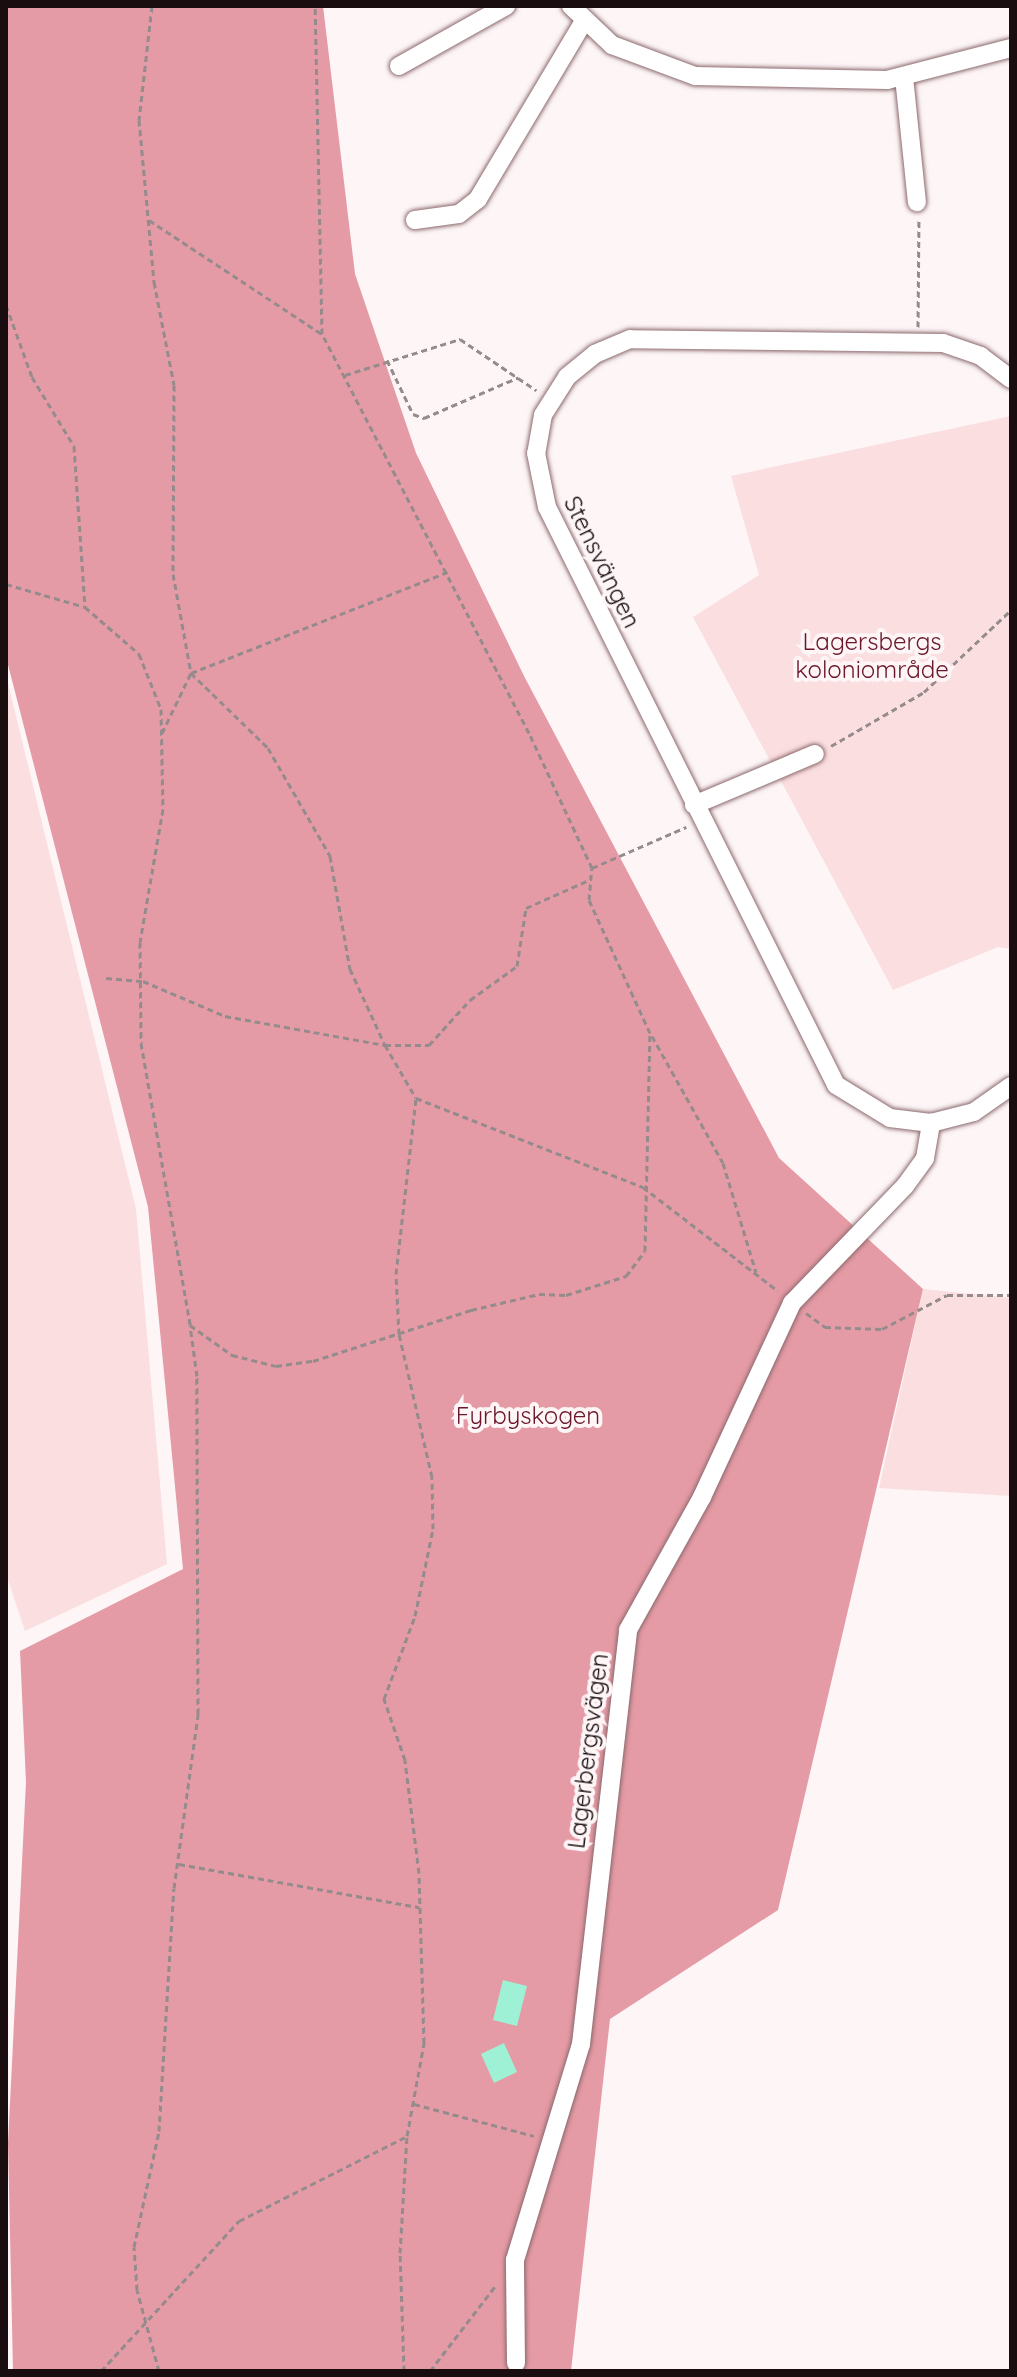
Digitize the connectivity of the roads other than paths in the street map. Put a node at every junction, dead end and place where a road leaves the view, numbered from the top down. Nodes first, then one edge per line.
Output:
1 (506, 6) edge
2 (571, 6) edge
3 (584, 21) junction
4 (1011, 48) edge
5 (399, 66) dead end
6 (904, 77) junction
7 (917, 202) road end
8 (415, 220) dead end
9 (1011, 379) edge
10 (815, 754) road end
11 (697, 812) junction
12 (1011, 1086) edge
13 (931, 1123) junction
14 (516, 2363) dead end

1 - 5 street
2 - 3 street
3 - 6 street
3 - 8 street
4 - 6 street
6 - 7 street
9 - 11 street, Stensvängen
10 - 11 street
11 - 13 street, Stensvängen
12 - 13 street
13 - 14 street, Lagerbergsvägen

